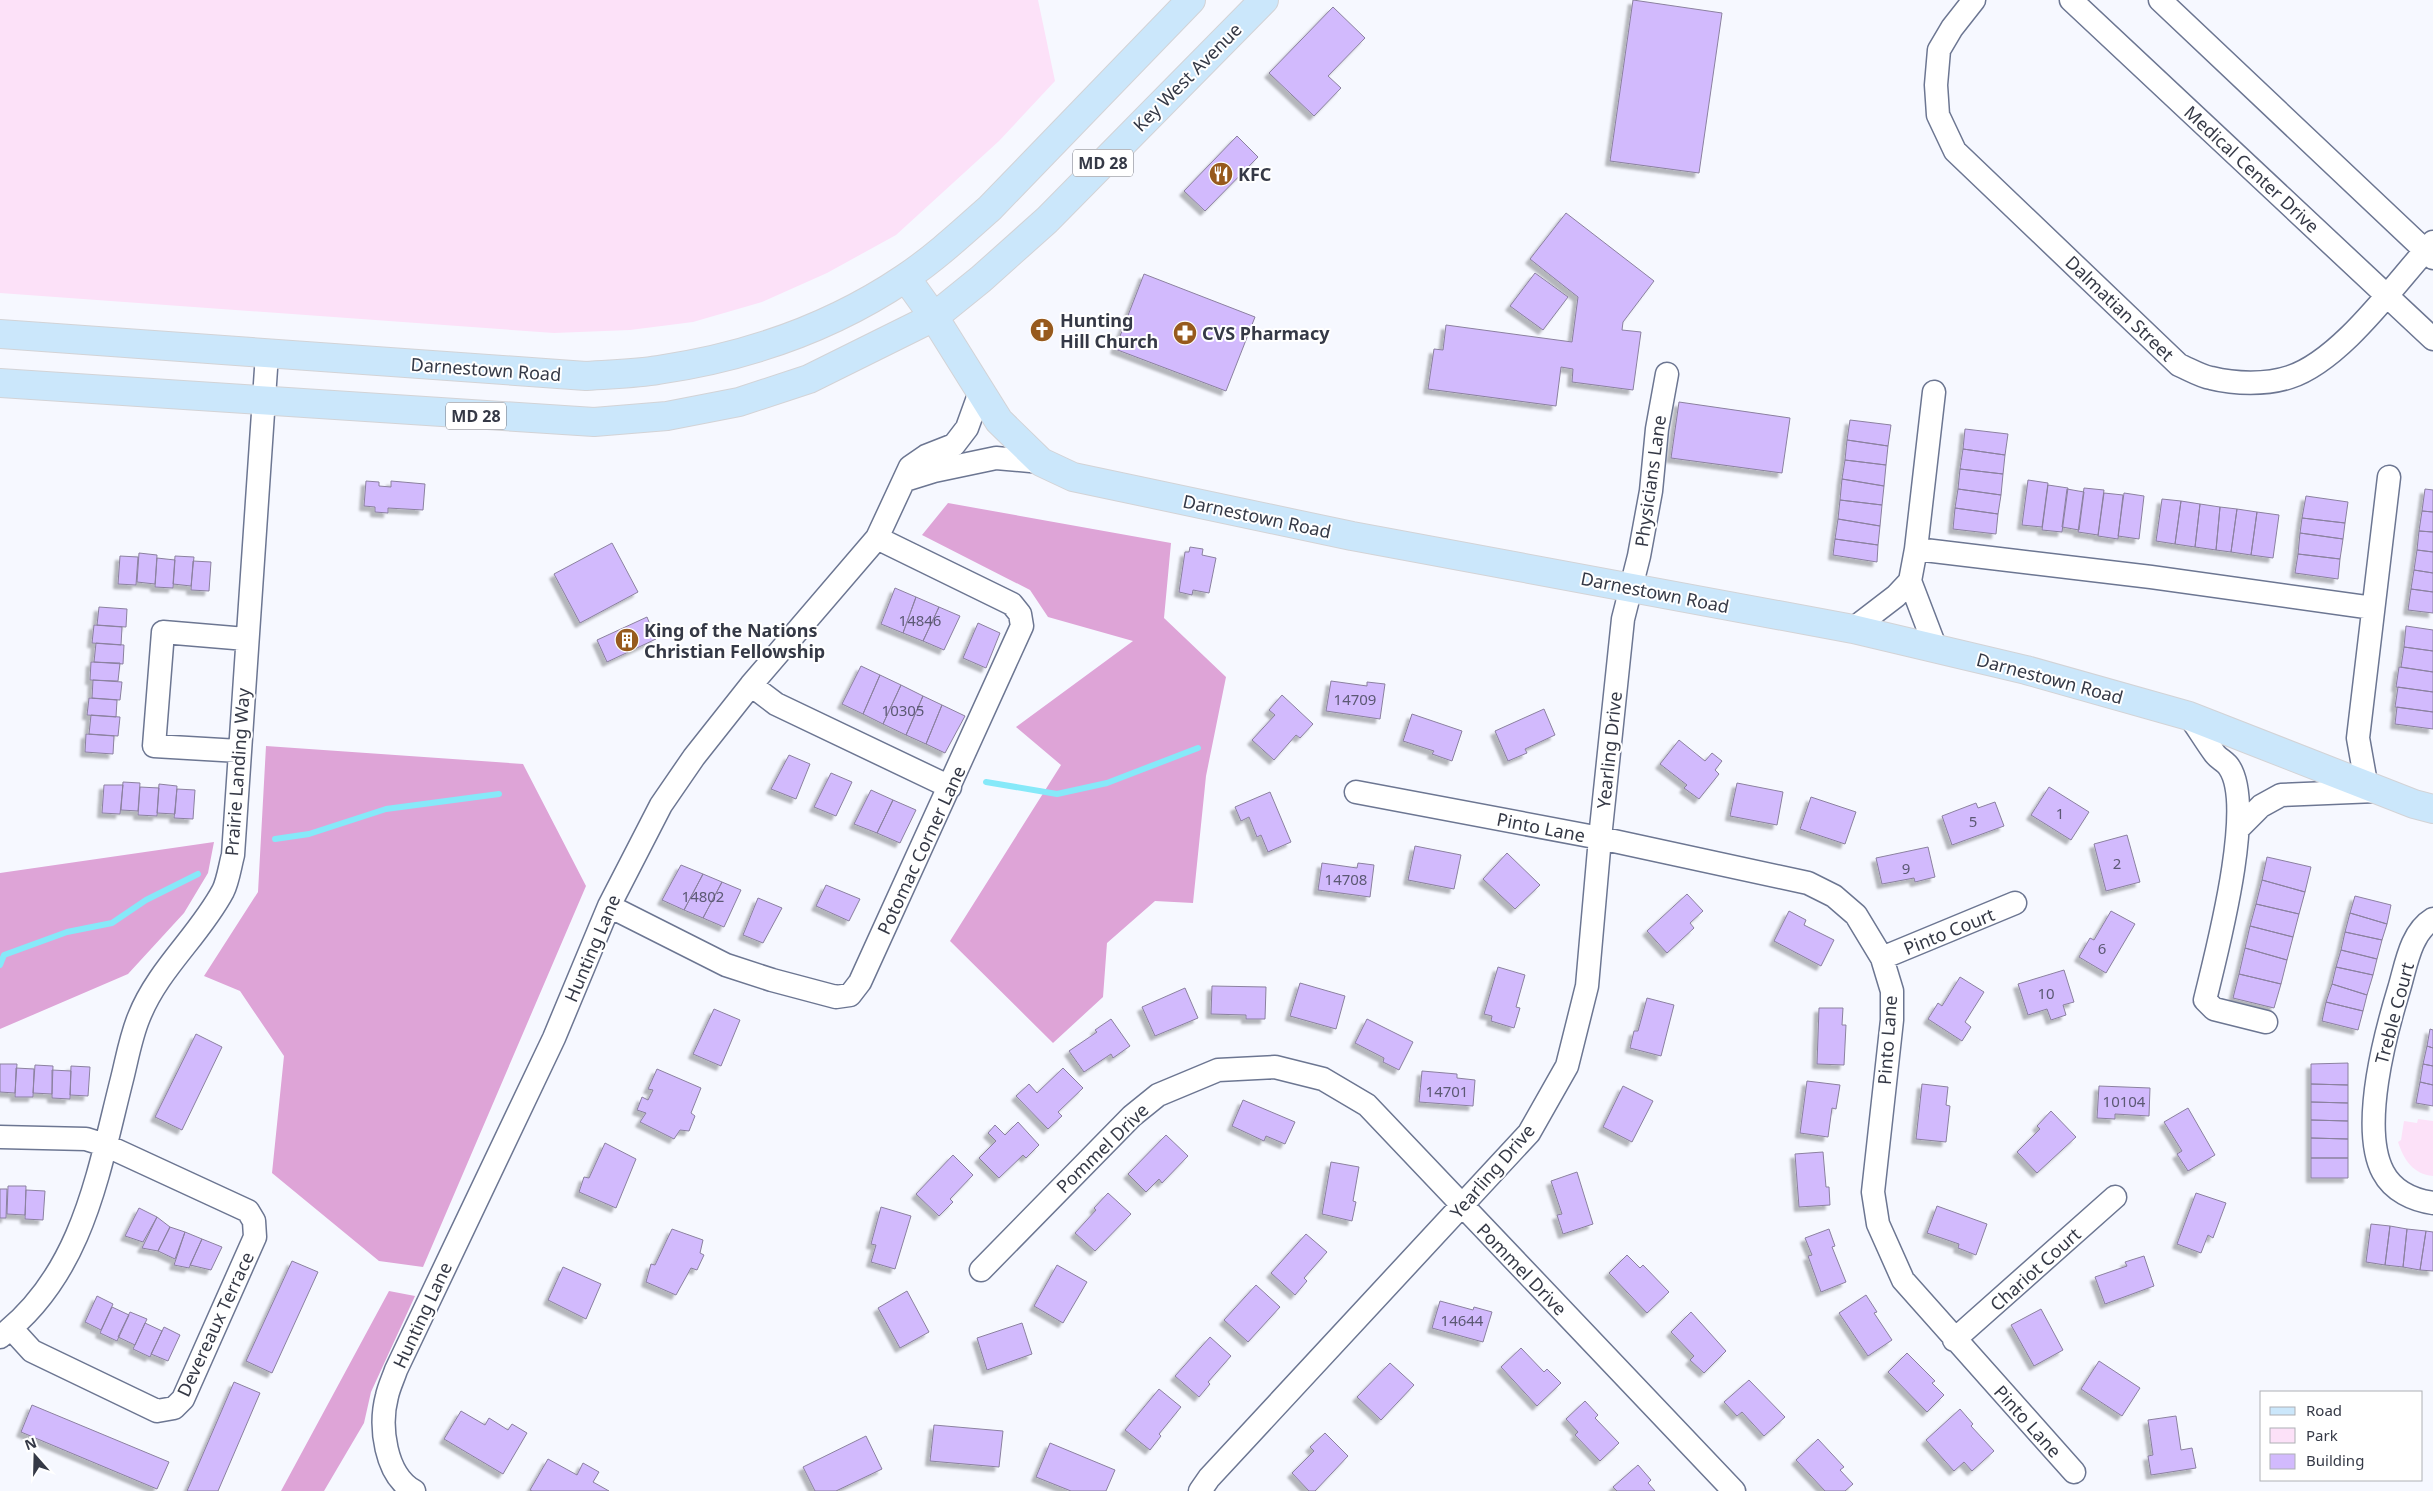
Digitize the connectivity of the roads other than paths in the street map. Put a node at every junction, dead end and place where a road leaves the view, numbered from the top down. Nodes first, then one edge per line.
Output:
1 (1191, 0) edge
2 (1264, 0) edge
3 (1974, 0) edge
4 (2071, 0) edge
5 (2160, 0) edge
6 (2430, 250) edge
7 (906, 278) junction
8 (2386, 294) junction
9 (934, 317) junction
10 (0, 334) edge
11 (2433, 339) edge
12 (267, 354) junction
13 (1667, 374) dead end
14 (0, 383) edge
15 (980, 392) junction
16 (1934, 392) dead end
17 (262, 400) junction
18 (1040, 462) junction
19 (2389, 477) dead end
20 (904, 480) junction
21 (877, 538) junction
22 (1916, 549) junction
23 (1910, 581) junction
24 (1631, 588) junction
25 (2373, 608) junction
26 (1853, 629) junction
27 (246, 639) junction
28 (1936, 649) junction
29 (751, 685) junction
30 (2189, 716) junction
31 (239, 751) junction
32 (950, 787) junction
33 (2374, 787) junction
34 (1356, 792) dead end
35 (2433, 809) edge
36 (2239, 828) junction
37 (1600, 838) junction
38 (2015, 903) dead end
39 (609, 906) junction
40 (2433, 919) edge
41 (1882, 958) junction
42 (2266, 1022) dead end
43 (0, 1137) edge
44 (105, 1145) junction
45 (2115, 1197) dead end
46 (2433, 1203) edge
47 (1462, 1206) junction
48 (981, 1270) dead end
49 (6, 1333) edge
50 (1954, 1340) junction
51 (2074, 1472) dead end
52 (414, 1491) edge
53 (1200, 1491) edge
54 (1734, 1491) edge

1 - 7 main road, MD 28
2 - 9 main road, Key West Avenue / MD 28
3 - 8 street, Dalmatian Street
4 - 8 street, Medical Center Drive
5 - 6 street
6 - 8 street, Dalmatian Street
7 - 9 main road, Darnestown Road
7 - 12 main road, Darnestown Road / MD 28
8 - 11 street, Medical Center Drive
9 - 15 main road, Darnestown Road
9 - 17 main road, MD 28
10 - 12 main road, Darnestown Road / MD 28
12 - 17 street, Prairie Landing Way
13 - 24 street, Physicians Lane
14 - 17 main road, MD 28
15 - 18 main road, Darnestown Road
15 - 20 street, Hunting Lane
16 - 22 street
17 - 27 street, Prairie Landing Way
18 - 20 street
18 - 24 main road, Darnestown Road
19 - 25 street
20 - 21 street, Hunting Lane
21 - 29 street, Hunting Lane
21 - 32 street, Potomac Corner Lane
22 - 23 street
22 - 25 street
23 - 26 street
23 - 28 street
24 - 26 main road, Darnestown Road
24 - 37 street, Yearling Drive
25 - 33 street
26 - 28 main road, Darnestown Road
27 - 31 street, Prairie Landing Way
27 - 31 street
28 - 30 main road, Darnestown Road
29 - 32 street
29 - 39 street, Hunting Lane
30 - 33 main road, Darnestown Road
30 - 36 street
31 - 44 street, Prairie Landing Way
32 - 39 street, Potomac Corner Lane
33 - 35 main road, Darnestown Road
33 - 36 street
34 - 37 street, Pinto Lane
36 - 42 street
37 - 41 street, Pinto Lane
37 - 47 street, Yearling Drive
38 - 41 street, Pinto Court
39 - 52 street, Hunting Lane
40 - 46 street, Treble Court
41 - 50 street, Pinto Lane
43 - 44 street, Devereaux Terrace
44 - 49 street, Prairie Landing Way
44 - 49 street, Devereaux Terrace
45 - 50 street, Chariot Court
47 - 48 street, Pommel Drive
47 - 53 street, Yearling Drive
47 - 54 street, Pommel Drive
50 - 51 street, Pinto Lane

